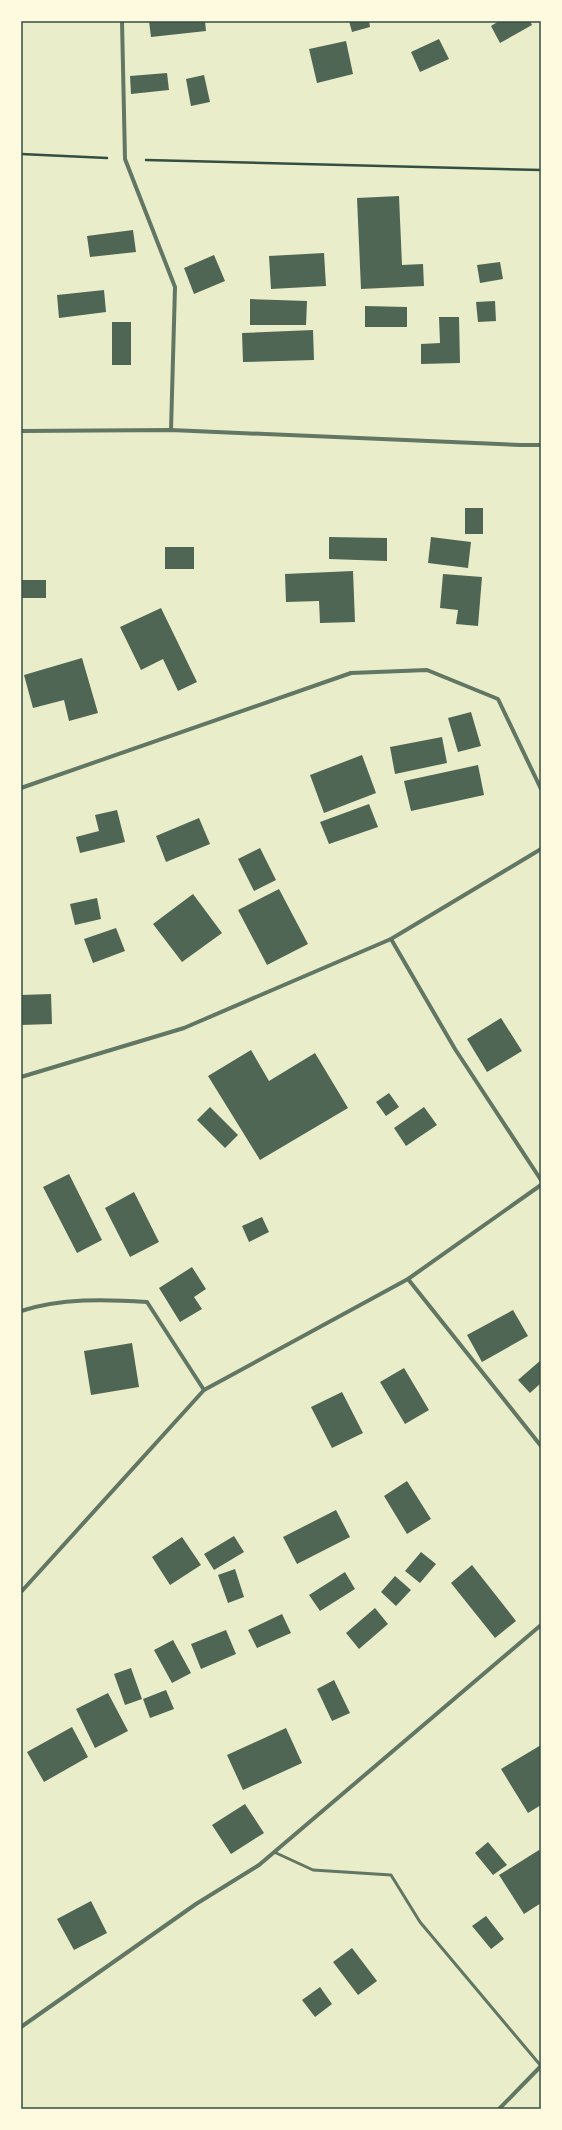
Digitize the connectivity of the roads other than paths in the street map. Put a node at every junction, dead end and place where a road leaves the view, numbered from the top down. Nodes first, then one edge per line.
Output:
1 (122, 21) edge
2 (21, 430) edge
3 (171, 430) junction
4 (541, 445) edge
5 (21, 788) edge
6 (541, 789) edge
7 (541, 849) edge
8 (392, 939) junction
9 (21, 1076) edge
10 (541, 1180) edge
11 (541, 1185) edge
12 (408, 1279) junction
13 (21, 1311) edge
14 (204, 1390) junction
15 (541, 1446) edge
16 (21, 1592) edge
17 (541, 1626) edge
18 (274, 1852) junction
19 (21, 2027) edge
20 (541, 2066) edge
21 (499, 2109) edge

1 - 3 street
2 - 3 street
3 - 4 street
5 - 6 street
7 - 8 street
8 - 9 street
8 - 10 street
11 - 12 street
12 - 14 street
12 - 15 street
13 - 14 street
14 - 16 street
17 - 18 street
18 - 19 street
18 - 20 lane
20 - 21 street

